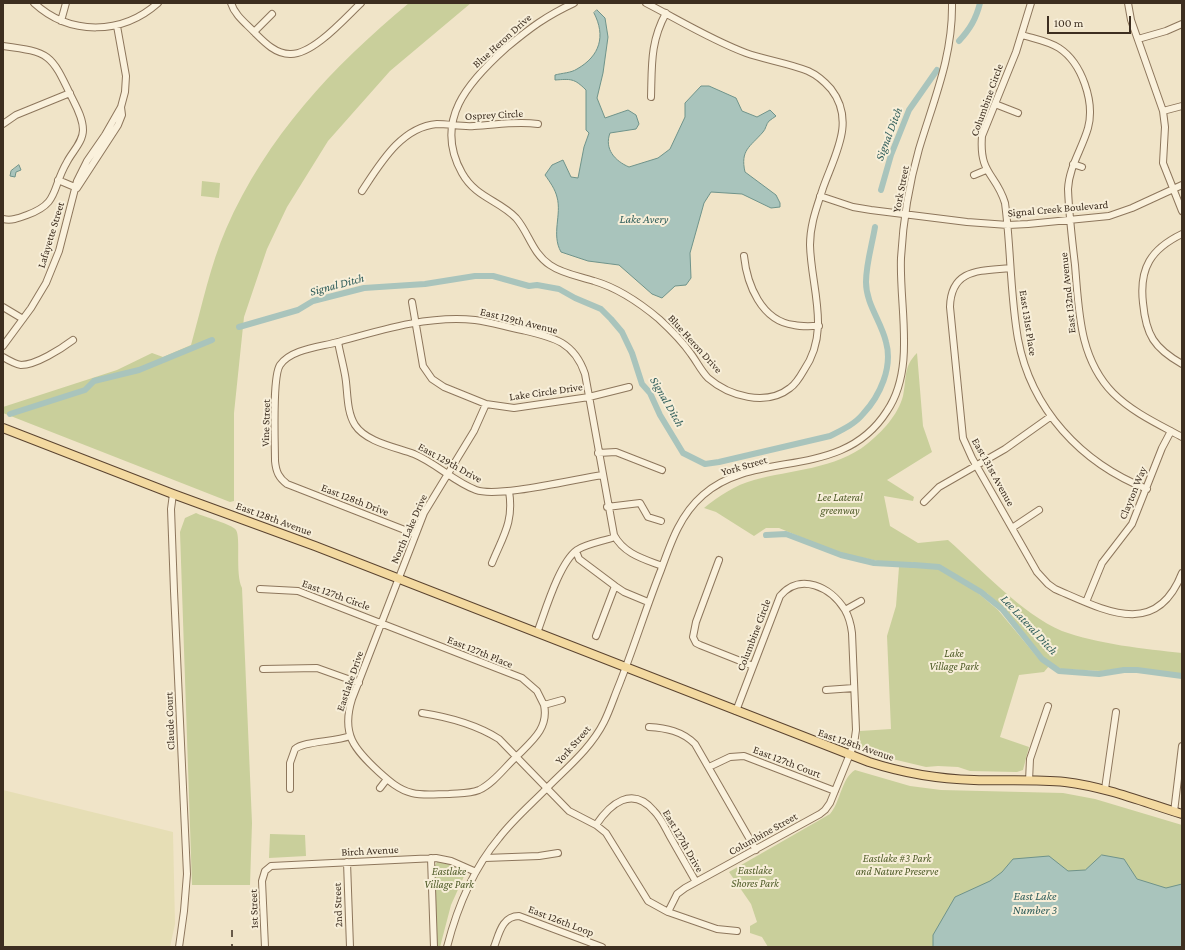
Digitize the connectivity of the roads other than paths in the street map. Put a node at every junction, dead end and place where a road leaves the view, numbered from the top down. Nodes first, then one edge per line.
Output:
1 (34, 3) edge
2 (66, 3) edge
3 (158, 3) edge
4 (232, 3) edge
5 (574, 3) edge
6 (646, 3) edge
7 (952, 3) edge
8 (1031, 3) edge
9 (1128, 3) edge
10 (357, 4) edge
11 (666, 13) junction
12 (272, 14) dead end
13 (62, 21) junction
14 (1182, 24) edge
15 (117, 26) junction
16 (254, 32) junction
17 (1022, 35) junction
18 (1138, 39) junction
19 (3, 46) edge
20 (70, 93) junction
21 (651, 97) dead end
22 (995, 104) junction
23 (1182, 106) edge
24 (1163, 111) junction
25 (1018, 113) dead end
26 (3, 124) edge
27 (538, 124) dead end
28 (452, 126) junction
29 (1074, 164) junction
30 (1082, 167) dead end
31 (986, 170) junction
32 (974, 175) dead end
33 (58, 180) junction
34 (1182, 185) edge
35 (77, 188) junction
36 (1172, 189) junction
37 (362, 191) dead end
38 (820, 196) junction
39 (1182, 211) edge
40 (906, 213) junction
41 (3, 219) edge
42 (1071, 220) junction
43 (1008, 225) junction
44 (1182, 234) edge
45 (744, 256) dead end
46 (1010, 268) junction
47 (412, 302) dead end
48 (3, 307) edge
49 (22, 319) junction
50 (416, 324) junction
51 (819, 326) junction
52 (73, 340) dead end
53 (338, 342) junction
54 (3, 346) edge
55 (3, 357) edge
56 (285, 360) joint
57 (1182, 364) edge
58 (629, 387) dead end
59 (589, 397) junction
60 (486, 404) junction
61 (1050, 416) junction
62 (3, 428) edge
63 (1171, 431) junction
64 (1182, 438) edge
65 (598, 453) junction
66 (976, 466) junction
67 (662, 470) dead end
68 (447, 473) junction
69 (602, 475) junction
70 (287, 484) joint
71 (1147, 488) junction
72 (509, 491) junction
73 (173, 494) junction
74 (924, 502) dead end
75 (608, 507) junction
76 (1039, 510) dead end
77 (661, 521) dead end
78 (1012, 528) junction
79 (415, 534) junction
80 (615, 537) junction
81 (576, 550) junction
82 (719, 560) dead end
83 (492, 563) dead end
84 (662, 566) junction
85 (1182, 573) edge
86 (792, 578) dead end
87 (398, 579) junction
88 (795, 585) junction
89 (615, 586) junction
90 (260, 589) dead end
91 (861, 601) dead end
92 (648, 602) junction
93 (1086, 602) junction
94 (845, 610) junction
95 (381, 623) junction
96 (537, 633) junction
97 (596, 636) dead end
98 (753, 666) junction
99 (626, 668) junction
100 (263, 669) dead end
101 (359, 683) junction
102 (854, 688) junction
103 (826, 690) dead end
104 (562, 700) dead end
105 (544, 705) junction
106 (1048, 706) dead end
107 (736, 711) junction
108 (1116, 712) dead end
109 (422, 713) dead end
110 (649, 727) dead end
111 (350, 736) junction
112 (1182, 746) edge
113 (516, 756) junction
114 (849, 756) junction
115 (709, 767) junction
116 (387, 779) junction
117 (1029, 781) junction
118 (380, 788) dead end
119 (290, 789) dead end
120 (546, 789) junction
121 (1105, 789) junction
122 (835, 791) junction
123 (1178, 813) edge
124 (596, 826) junction
125 (756, 850) junction
126 (558, 853) dead end
127 (431, 858) junction
128 (485, 858) junction
129 (347, 862) junction
130 (265, 871) joint
131 (476, 872) junction
132 (696, 882) junction
133 (510, 909) dead end
134 (668, 912) junction
135 (512, 916) junction
136 (737, 932) dead end
137 (179, 947) edge
138 (265, 947) edge
139 (350, 947) edge
140 (434, 947) edge
141 (447, 947) edge
142 (494, 947) edge
143 (602, 947) edge

1 - 13 street
2 - 13 street
3 - 15 street
4 - 16 street
5 - 28 street, Blue Heron Drive
6 - 11 street, Blue Heron Drive
7 - 40 street, York Street
8 - 17 street, Columbine Circle
9 - 18 street
10 - 16 street
11 - 21 street
11 - 38 street, Blue Heron Drive
12 - 16 street
13 - 15 street
14 - 18 street
15 - 35 street, Lafayette Street
17 - 22 street, Columbine Circle
17 - 29 street, East 132nd Avenue
18 - 24 street
19 - 20 street
20 - 26 street
20 - 33 street
22 - 25 street
22 - 31 street, Columbine Circle
23 - 24 street
24 - 36 street
27 - 28 street, Osprey Circle
28 - 37 street, Osprey Circle
28 - 51 street, Blue Heron Drive
29 - 30 street
29 - 42 street, East 132nd Avenue
31 - 32 street
31 - 43 street, Columbine Circle
33 - 35 street
33 - 41 street
34 - 36 street, Signal Creek Boulevard
35 - 49 street, Lafayette Street
36 - 39 street
36 - 42 street, Signal Creek Boulevard
38 - 40 street, Signal Creek Boulevard
38 - 51 street, Blue Heron Drive
40 - 43 street, Signal Creek Boulevard
40 - 84 street, York Street
42 - 43 street, Signal Creek Boulevard
42 - 63 street, East 132nd Avenue
43 - 46 street, East 131st Place
44 - 57 street
45 - 51 street
46 - 61 street, East 131st Place
46 - 66 street, East 131st Avenue
47 - 50 street, Lake Circle Drive
48 - 49 street
49 - 54 street, Lafayette Street
50 - 53 street, East 129th Avenue
50 - 59 street, East 129th Avenue
50 - 60 street, Lake Circle Drive
52 - 55 street
53 - 56 street, East 129th Avenue
53 - 68 street, East 129th Drive
56 - 70 street, Vine Street
58 - 59 street, Lake Circle Drive
59 - 60 street, Lake Circle Drive
59 - 65 street, East 129th Avenue
60 - 68 street, North Lake Drive
61 - 66 street
61 - 71 street, East 131st Place
62 - 73 main road, East 128th Avenue
63 - 64 street, East 132nd Avenue
63 - 71 street, Clayton Way
65 - 67 street
65 - 69 street, East 129th Avenue
66 - 74 street
66 - 78 street, East 131st Avenue
68 - 72 street, East 129th Drive
68 - 79 street, North Lake Drive
69 - 72 street, East 129th Drive
69 - 75 street, East 129th Avenue
70 - 79 street, East 128th Drive
71 - 93 street, Clayton Way
72 - 83 street
73 - 87 main road, East 128th Avenue
73 - 137 street, Claude Court
75 - 77 street
75 - 80 street, East 129th Avenue
76 - 78 street
78 - 93 street, East 131st Avenue
79 - 87 street, North Lake Drive
80 - 81 street
80 - 84 street, East 129th Avenue
81 - 89 street
81 - 96 street
82 - 98 street
84 - 92 street, York Street
85 - 93 street, East 131st Avenue
86 - 88 street
87 - 95 street, Eastlake Drive
87 - 96 main road, East 128th Avenue
88 - 94 street
88 - 98 street, Columbine Circle
89 - 92 street
89 - 97 street
90 - 95 street, East 127th Circle
91 - 94 street
92 - 99 street, York Street
94 - 102 street
95 - 101 street, Eastlake Drive
95 - 105 street, East 127th Place
96 - 99 main road, East 128th Avenue
98 - 107 street, Columbine Circle
99 - 107 main road, East 128th Avenue
99 - 120 street, York Street
100 - 101 street
101 - 111 street, Eastlake Drive
102 - 103 street
102 - 114 street
104 - 105 street
105 - 113 street, Eastlake Drive
106 - 117 street
107 - 114 main road, East 128th Avenue
108 - 121 street
109 - 113 street
110 - 115 street
111 - 116 street, Eastlake Drive
111 - 119 street
112 - 123 street
113 - 116 street, Eastlake Drive
113 - 120 street
114 - 117 main road, East 128th Avenue
114 - 122 street, Columbine Street
115 - 122 street, East 127th Court
115 - 125 street
116 - 118 street
117 - 121 main road, East 128th Avenue
120 - 124 street
120 - 128 street, York Street
121 - 123 main road, East 128th Avenue
122 - 125 street, Columbine Street
124 - 132 street, East 127th Drive
124 - 134 street
125 - 132 street, Columbine Street
126 - 128 street
127 - 129 street, Birch Avenue
127 - 131 street, Birch Avenue
127 - 140 street
128 - 131 street, York Street
129 - 130 street, Birch Avenue
129 - 139 street, 2nd Street
130 - 138 street, 1st Street
131 - 141 street, York Street
132 - 134 street, Columbine Street
133 - 135 street, East 126th Loop
134 - 136 street
135 - 142 street, East 126th Loop
135 - 143 street, East 126th Loop

